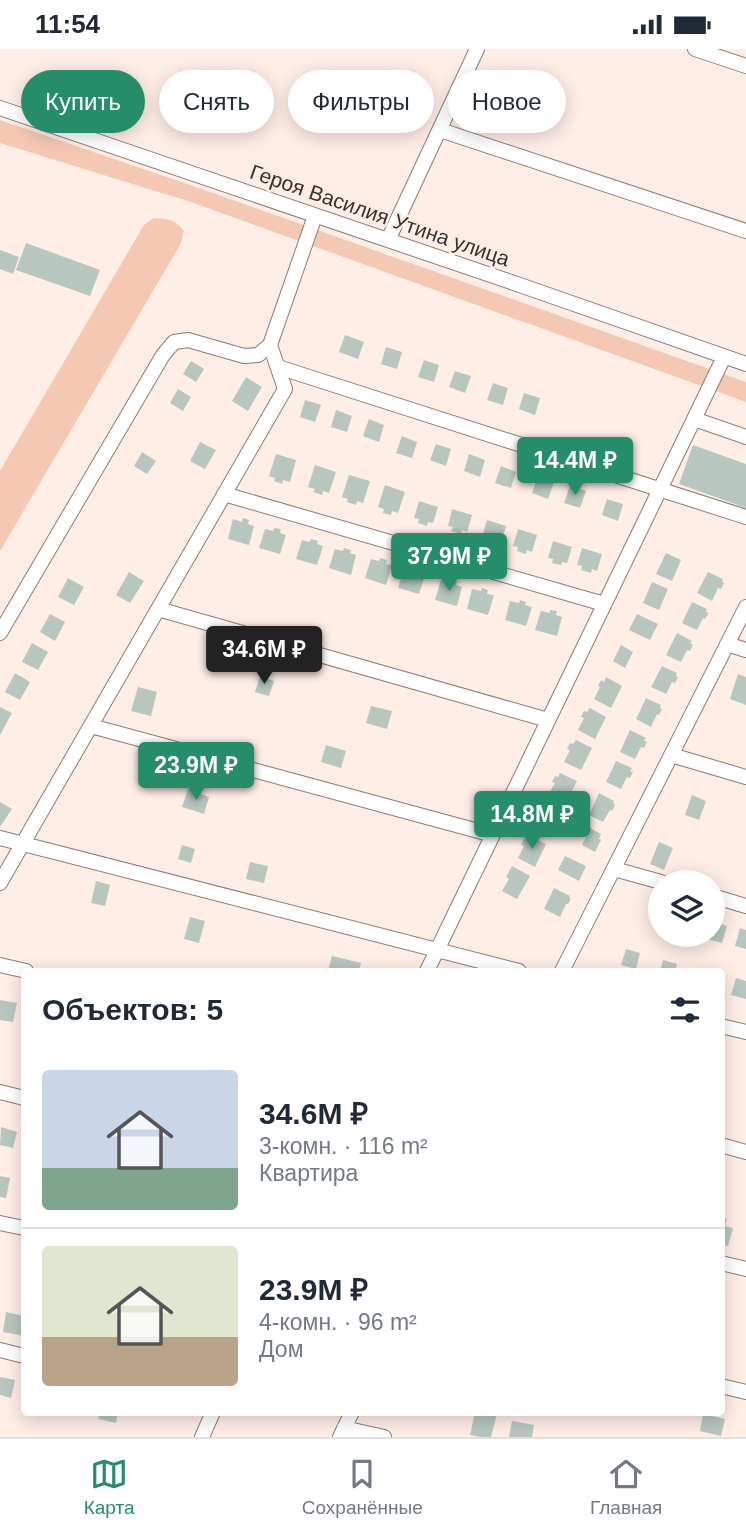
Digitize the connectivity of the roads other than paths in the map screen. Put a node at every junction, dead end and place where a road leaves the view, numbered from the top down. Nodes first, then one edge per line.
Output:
1 (477, 49) edge
2 (695, 49) edge
3 (746, 66) edge
4 (0, 108) edge
5 (440, 129) junction
6 (315, 216) junction
7 (746, 231) edge
8 (388, 240) junction
9 (270, 345) junction
10 (724, 357) junction
11 (746, 364) edge
12 (278, 367) junction
13 (694, 419) junction
14 (746, 437) edge
15 (660, 489) junction
16 (224, 494) junction
17 (746, 517) edge
18 (604, 604) junction
19 (746, 607) edge
20 (158, 609) junction
21 (0, 633) edge
22 (727, 644) junction
23 (746, 650) edge
24 (548, 720) junction
25 (90, 726) junction
26 (671, 755) junction
27 (746, 778) edge
28 (493, 835) junction
29 (0, 838) edge
30 (23, 844) junction
31 (614, 869) junction
32 (648, 878) edge
33 (0, 883) edge
34 (725, 900) edge
35 (746, 906) edge
36 (438, 949) junction
37 (0, 965) edge
38 (428, 968) edge
39 (508, 968) edge
40 (564, 968) edge
41 (21, 970) edge
42 (725, 1026) edge
43 (746, 1032) edge
44 (0, 1092) edge
45 (21, 1097) edge
46 (725, 1146) edge
47 (746, 1152) edge
48 (0, 1223) edge
49 (21, 1228) edge
50 (725, 1264) edge
51 (746, 1269) edge
52 (0, 1350) edge
53 (21, 1355) edge
54 (725, 1387) edge
55 (746, 1392) edge
56 (212, 1416) edge
57 (350, 1416) edge
58 (342, 1432) edge
59 (202, 1437) edge
60 (383, 1437) edge

1 - 5 street
2 - 3 street
4 - 6 street, Героя Василия Утина улица
5 - 7 street
5 - 8 street
6 - 8 street, Героя Василия Утина улица
6 - 9 street
8 - 10 street, Героя Василия Утина улица
9 - 12 street
9 - 21 street
10 - 11 street, Героя Василия Утина улица
10 - 13 street
12 - 15 street
12 - 16 street
13 - 14 street
13 - 15 street
15 - 17 street
15 - 18 street
16 - 18 street
16 - 20 street
18 - 24 street
19 - 22 street
20 - 24 street
20 - 25 street
22 - 23 street
22 - 26 street
24 - 28 street
25 - 28 street
25 - 30 street
26 - 27 street
26 - 31 street
28 - 36 street
29 - 30 street
30 - 33 street
30 - 36 street
31 - 32 street
31 - 40 street
34 - 35 street
36 - 38 street
36 - 39 street
37 - 41 street
42 - 43 street
44 - 45 street
46 - 47 street
48 - 49 street
50 - 51 street
52 - 53 street
54 - 55 street
56 - 59 street
57 - 58 street
58 - 60 street

